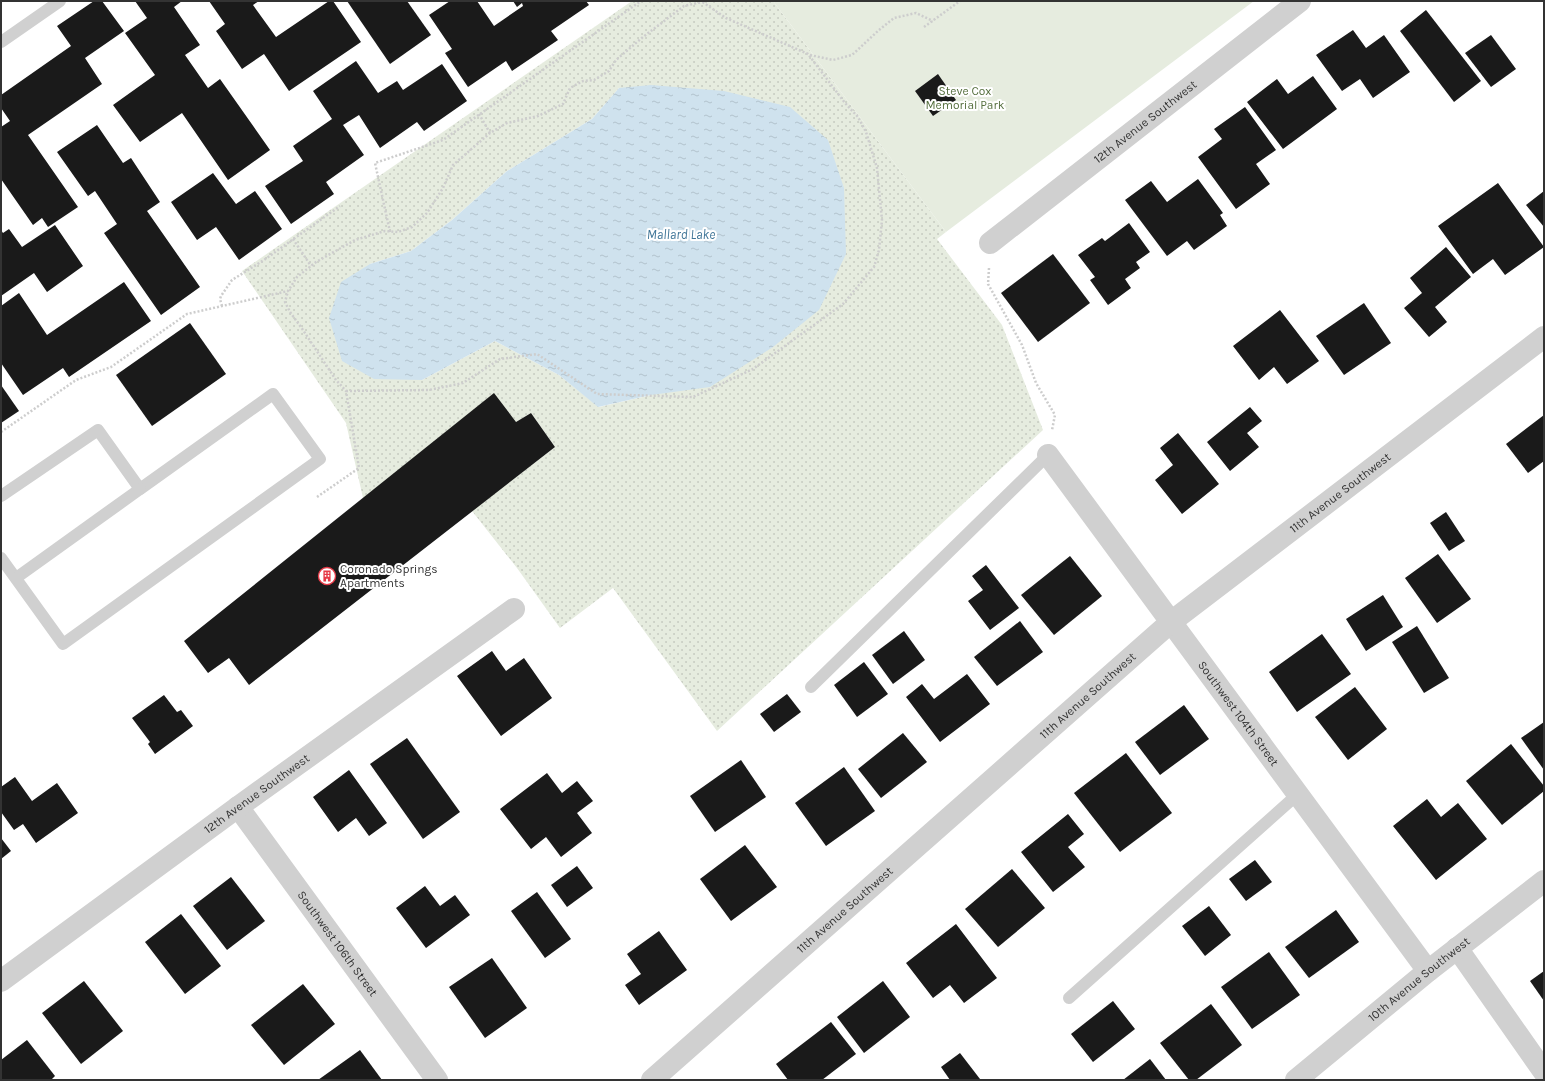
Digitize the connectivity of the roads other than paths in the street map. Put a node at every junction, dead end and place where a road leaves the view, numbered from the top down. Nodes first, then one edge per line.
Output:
1 (60, 1) edge
2 (1300, 1) edge
3 (1, 42) edge
4 (990, 243) road end
5 (1544, 337) edge
6 (1048, 455) joint
7 (140, 489) junction
8 (1, 496) edge
9 (1, 558) edge
10 (16, 578) junction
11 (514, 610) dead end
12 (1171, 622) junction
13 (810, 687) dead end
14 (1298, 794) junction
15 (238, 807) junction
16 (1544, 881) edge
17 (1457, 948) junction
18 (1428, 971) junction
19 (1, 981) edge
20 (1069, 998) dead end
21 (1544, 1072) edge
22 (437, 1080) edge
23 (652, 1080) edge
24 (1296, 1080) edge

1 - 3 lane
2 - 4 street, 12th Avenue Southwest
5 - 12 street, 11th Avenue Southwest
6 - 12 street, Southwest 104th Street
6 - 13 lane
7 - 8 lane
7 - 10 lane
7 - 10 lane
9 - 10 lane
11 - 15 street, 12th Avenue Southwest
12 - 14 street, Southwest 104th Street
12 - 23 street, 11th Avenue Southwest
14 - 18 street, Southwest 104th Street
14 - 20 lane
15 - 19 street, 12th Avenue Southwest
15 - 22 street, Southwest 106th Street
16 - 17 street, 10th Avenue Southwest
17 - 18 street, 10th Avenue Southwest
17 - 21 street
18 - 24 street, 10th Avenue Southwest

